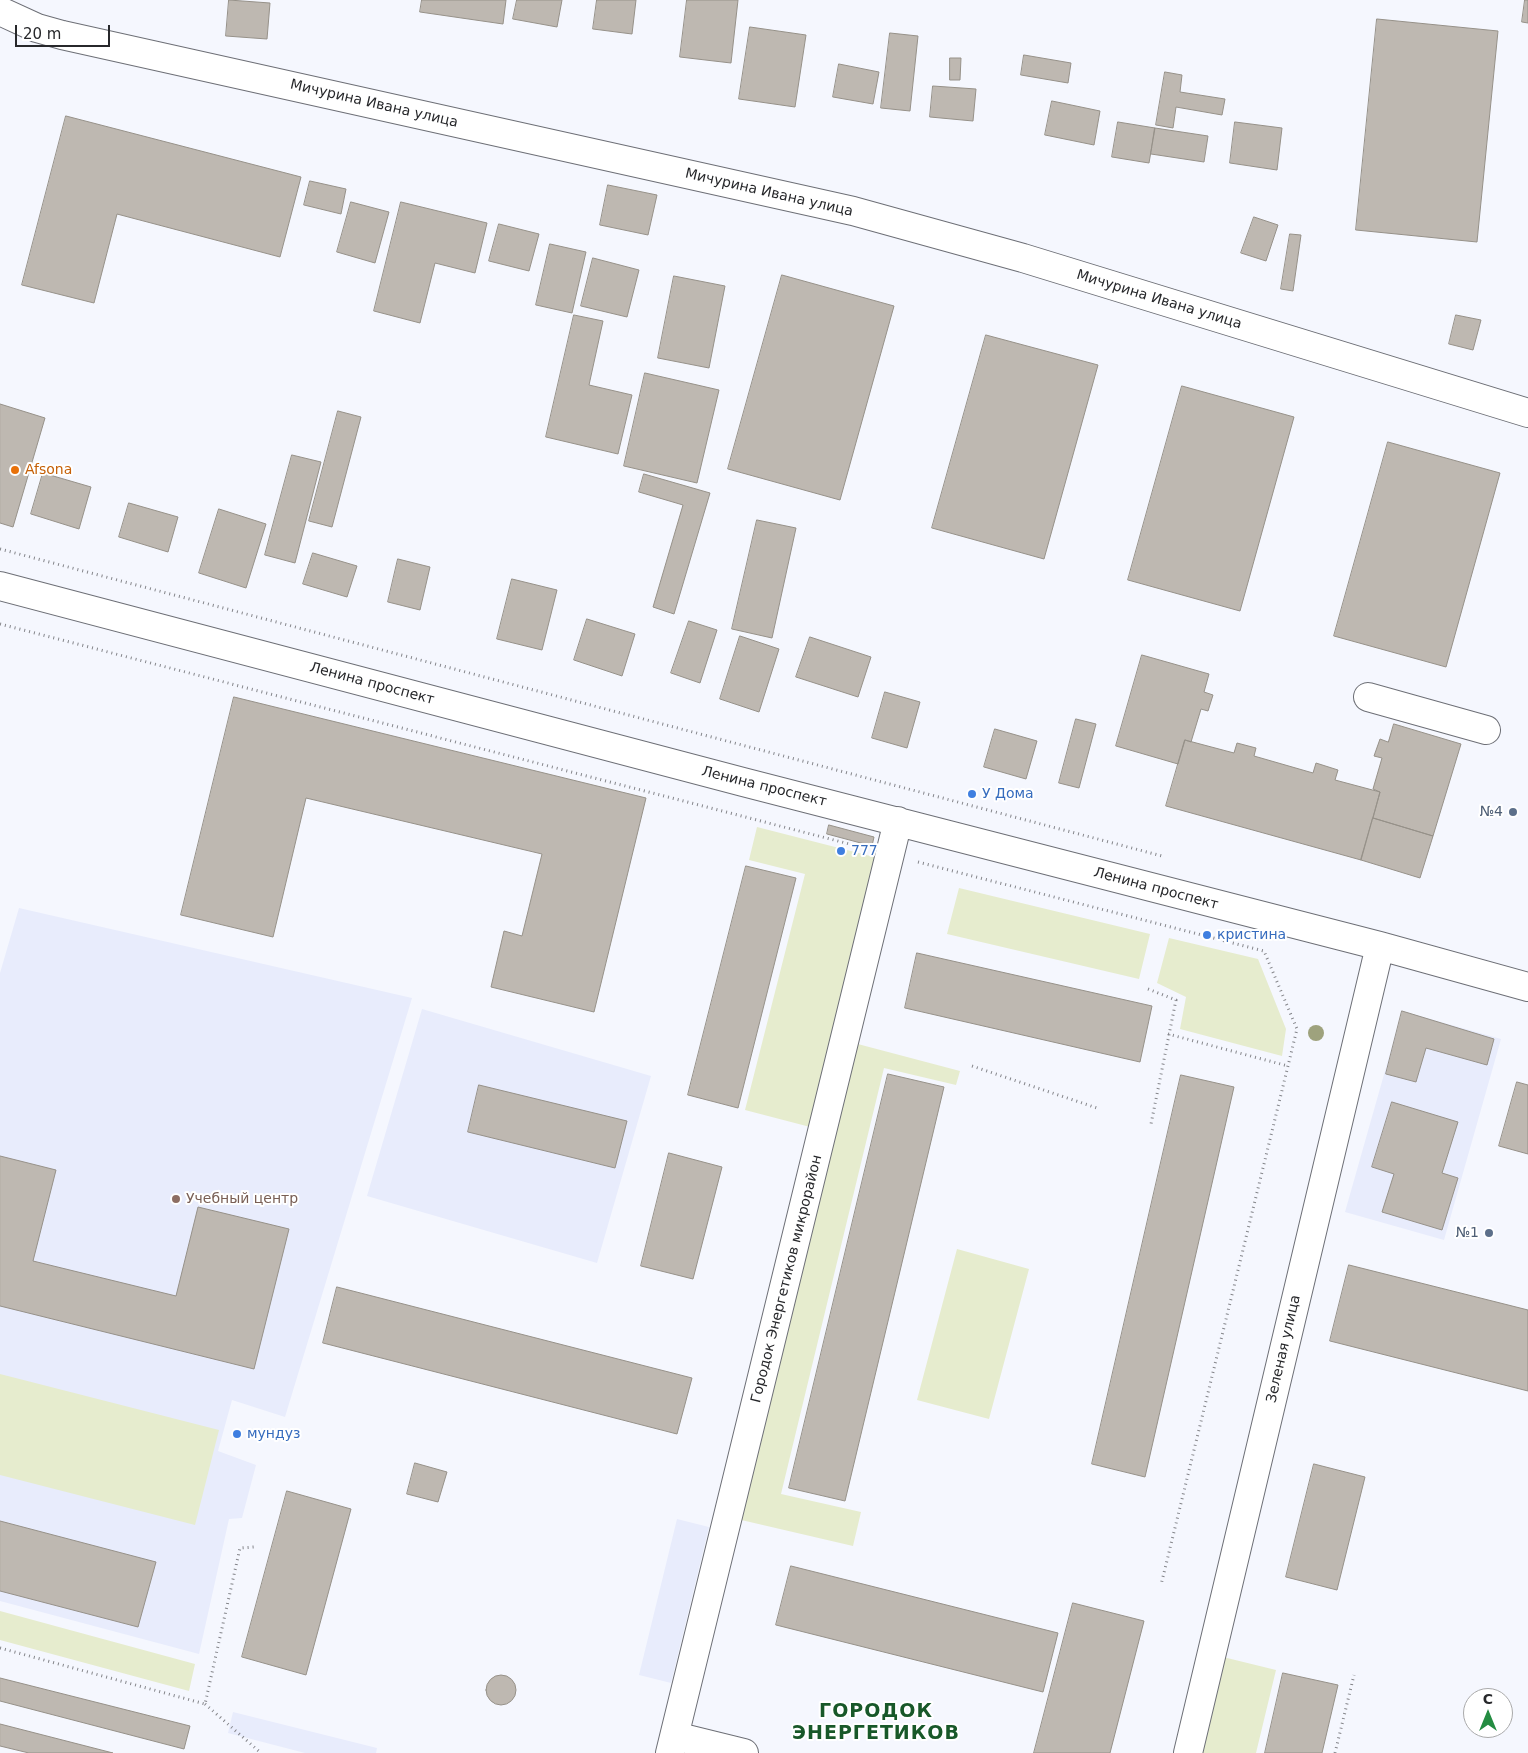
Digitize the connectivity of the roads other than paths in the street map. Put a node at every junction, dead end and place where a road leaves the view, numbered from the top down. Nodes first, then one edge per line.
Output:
1 (0, 12) edge
2 (1528, 413) edge
3 (0, 586) edge
4 (1368, 697) dead end
5 (1486, 730) dead end
6 (898, 821) junction
7 (1380, 946) junction
8 (1528, 987) edge
9 (673, 1745) edge
10 (744, 1753) edge
11 (1188, 1753) edge

1 - 2 street, Мичурина Ивана улица
3 - 6 street, Ленина проспект
4 - 5 street
6 - 7 street, Ленина проспект
6 - 9 street, Городок Энергетиков микрорайон
7 - 8 street, Ленина проспект
7 - 11 street, Зеленая улица
9 - 10 street

